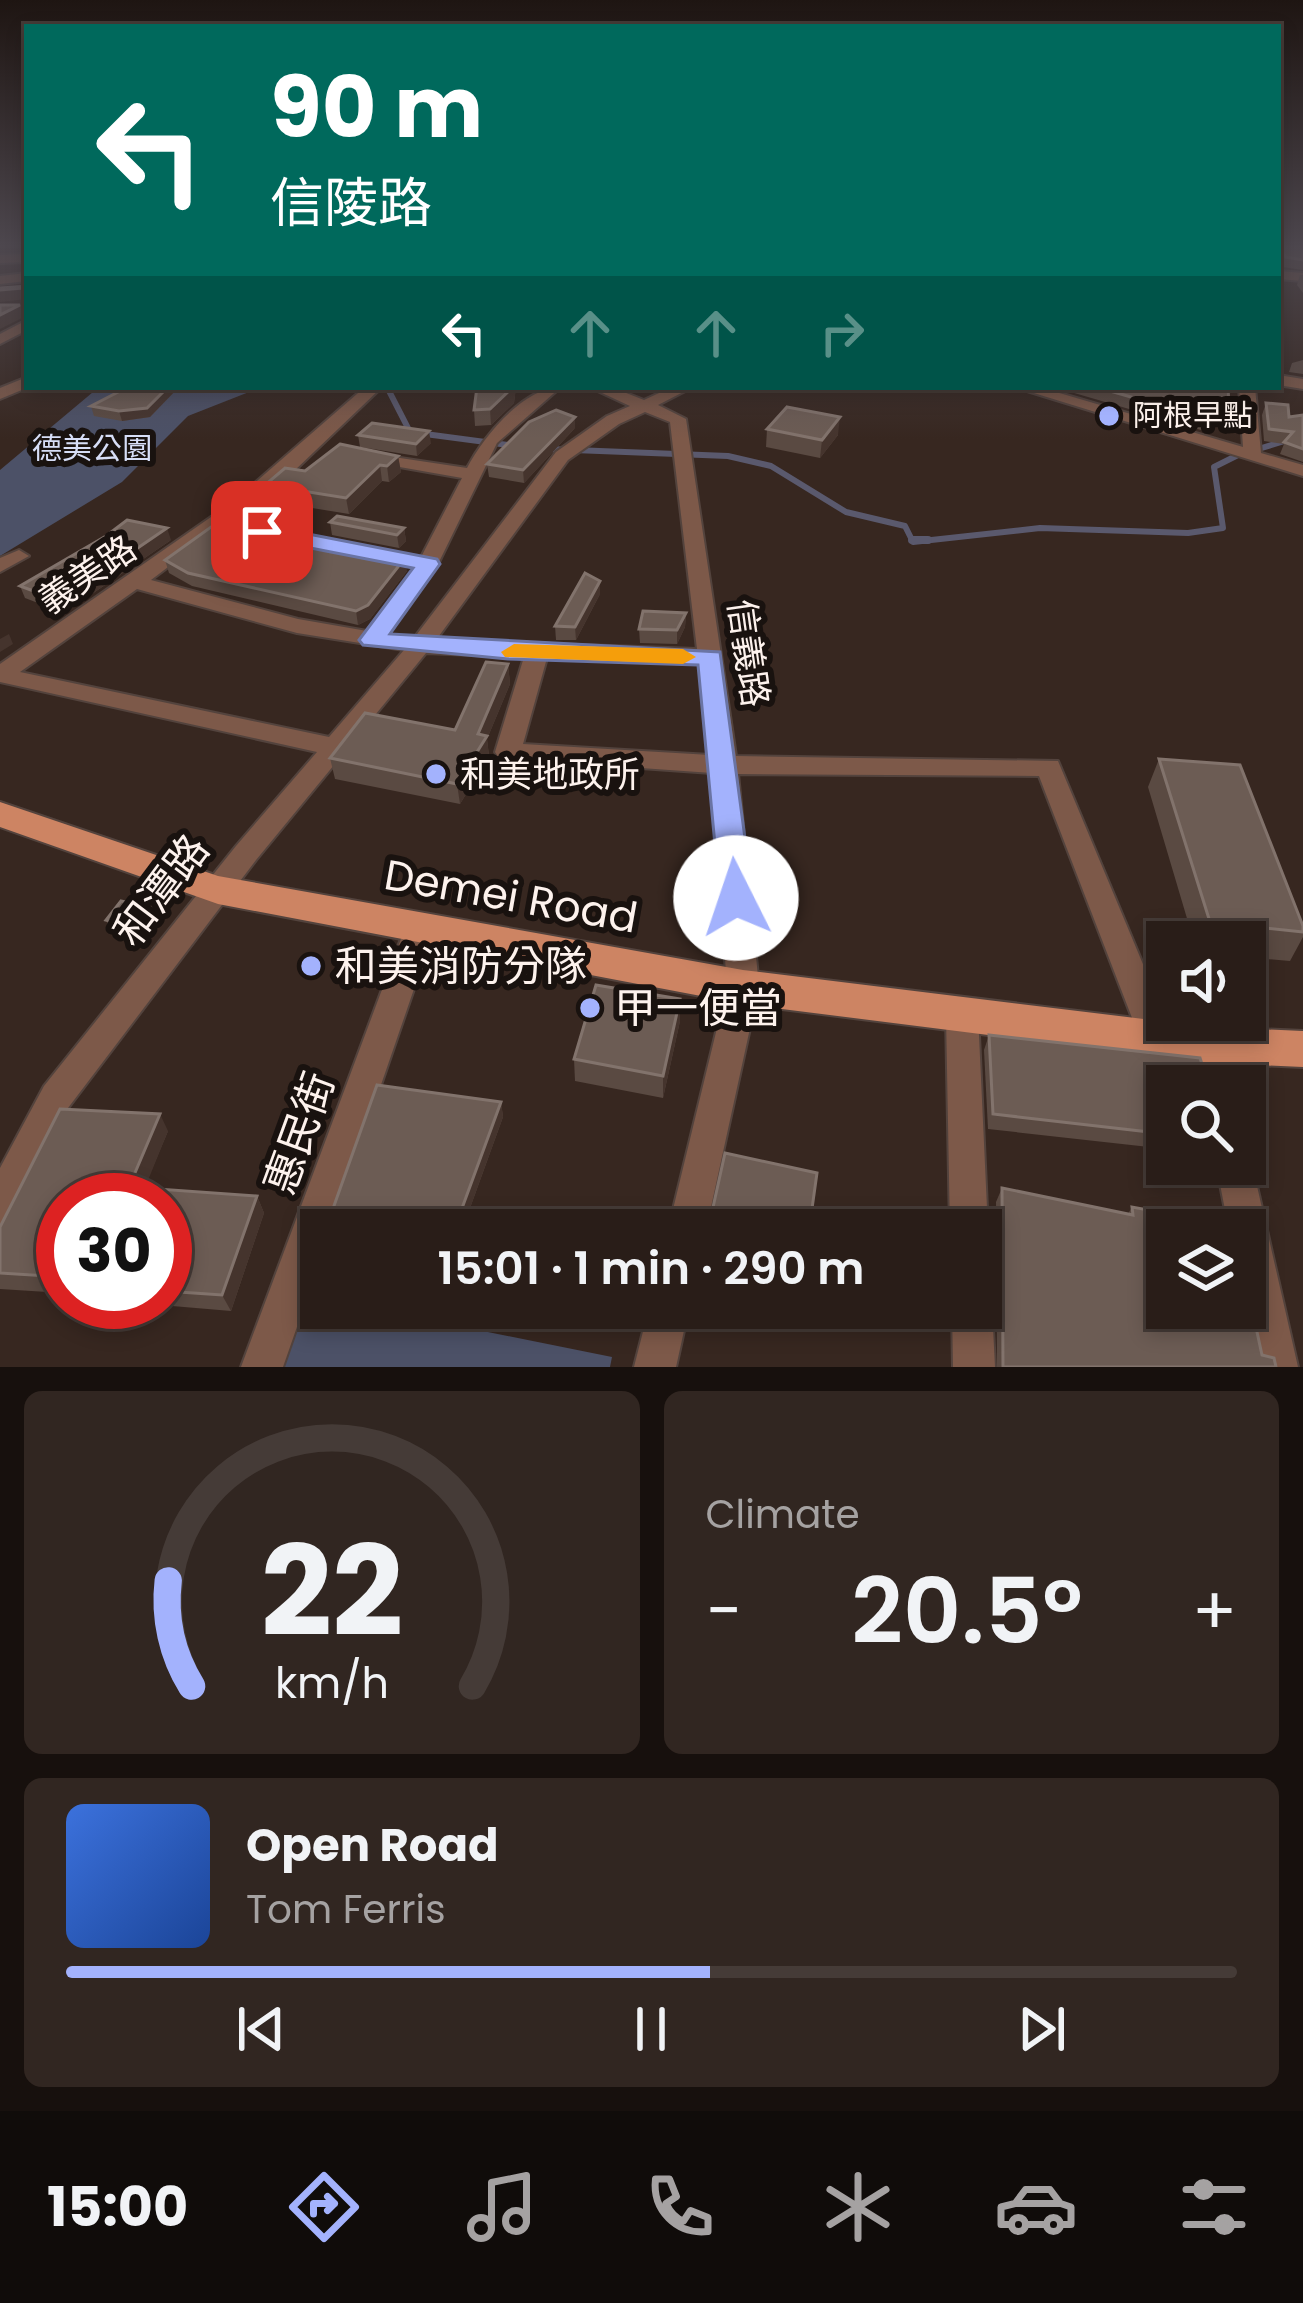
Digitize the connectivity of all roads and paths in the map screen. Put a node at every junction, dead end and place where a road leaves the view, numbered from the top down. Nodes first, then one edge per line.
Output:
1 (371, 390) edge
2 (549, 390) edge
3 (604, 390) edge
4 (678, 390) edge
5 (1247, 390) edge
6 (1054, 392) edge
7 (646, 405) junction
8 (350, 453) edge
9 (1252, 454) junction
10 (1303, 471) edge
11 (470, 474) junction
12 (221, 524) junction
13 (244, 529) edge
14 (405, 560) edge
15 (428, 564) junction
16 (134, 582) junction
17 (372, 640) junction
18 (420, 646) junction
19 (537, 653) junction
20 (711, 657) junction
21 (0, 675) edge
22 (335, 748) junction
23 (724, 765) junction
24 (0, 814) edge
25 (218, 890) junction
26 (420, 928) junction
27 (743, 987) junction
28 (1146, 1011) edge
29 (962, 1014) junction
30 (1146, 1035) edge
31 (1185, 1041) edge
32 (1209, 1045) junction
33 (1303, 1049) edge
34 (1213, 1065) edge
35 (1238, 1185) edge
36 (0, 1206) edge
37 (692, 1209) edge
38 (968, 1209) edge
39 (664, 1329) edge
40 (973, 1329) edge
41 (262, 1367) edge
42 (656, 1367) edge
43 (974, 1367) edge
44 (1277, 1367) edge

1 - 12 street, 義美路
2 - 11 street
3 - 7 street, 信義路
4 - 7 street, 和潭路
5 - 9 street
6 - 9 street
7 - 18 street, 和潭路
7 - 20 street, 信義路
8 - 11 street
9 - 10 street
11 - 15 street
12 - 13 street
12 - 16 street, 義美路
14 - 15 street
15 - 17 street
16 - 17 street
16 - 21 street, 義美路
17 - 18 street
18 - 19 street
18 - 22 street, 和潭路
19 - 20 street
19 - 23 street
20 - 23 street, 信義路
21 - 22 street
22 - 25 street, 和潭路
23 - 27 street, 信義路
23 - 28 street
24 - 25 main road, Demei Road
25 - 26 main road, Demei Road
25 - 36 street, 和潭路
26 - 27 main road, Demei Road
26 - 41 street, 惠民街
27 - 29 main road, Demei Road
27 - 37 street, 信義路
29 - 30 main road, Demei Road
29 - 38 street
31 - 32 main road, Demei Road
32 - 33 main road, Demei Road
32 - 34 street
35 - 44 street
39 - 42 street
40 - 43 street

